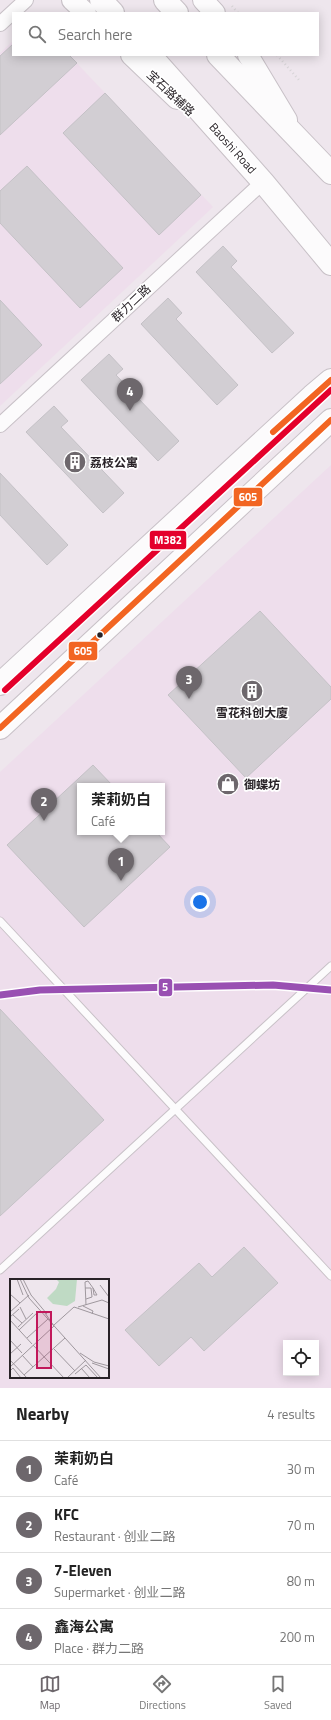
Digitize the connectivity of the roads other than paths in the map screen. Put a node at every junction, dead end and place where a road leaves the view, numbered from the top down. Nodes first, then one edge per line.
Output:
1 (72, 0) edge
2 (102, 0) edge
3 (164, 0) edge
4 (203, 0) edge
5 (22, 1) edge
6 (85, 12) edge
7 (112, 12) edge
8 (176, 12) edge
9 (214, 12) edge
10 (0, 24) edge
11 (132, 56) edge
12 (151, 56) edge
13 (219, 56) edge
14 (249, 56) edge
15 (295, 134) junction
16 (246, 163) junction
17 (331, 173) edge
18 (263, 182) junction
19 (315, 242) junction
20 (331, 264) edge
21 (331, 280) edge
22 (331, 364) edge
23 (331, 380) edge
24 (312, 396) junction
25 (331, 420) edge
26 (0, 425) edge
27 (0, 684) edge
28 (0, 728) edge
29 (0, 921) edge
30 (331, 966) edge
31 (175, 1109) junction
32 (0, 1270) edge
33 (331, 1276) edge

1 - 6 main road
2 - 7 main road
3 - 8 main road
4 - 9 main road
5 - 10 street
11 - 16 main road, 宝石路辅路
12 - 16 main road, Baoshi Road
13 - 15 main road
14 - 15 main road
15 - 17 main road
16 - 18 main road, Baoshi Road
18 - 19 main road, Baoshi Road
18 - 26 street, 群力二路
19 - 20 main road
19 - 21 main road
22 - 24 main road
23 - 24 main road
24 - 27 main road
25 - 28 main road
29 - 31 lane
30 - 31 lane
31 - 32 lane
31 - 33 lane

